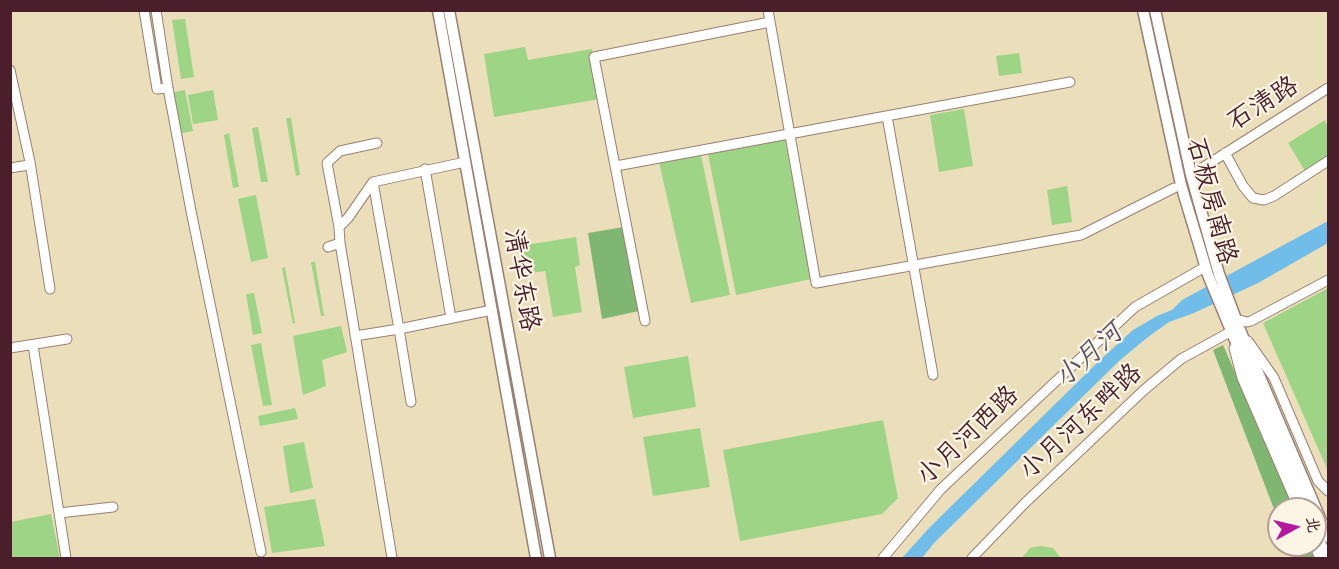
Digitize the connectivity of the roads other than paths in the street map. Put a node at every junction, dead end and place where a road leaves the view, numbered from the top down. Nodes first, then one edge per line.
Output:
1 (144, 10) edge
2 (156, 10) edge
3 (438, 10) edge
4 (449, 10) edge
5 (768, 10) edge
6 (1143, 10) edge
7 (1155, 10) edge
8 (770, 22) junction
9 (10, 70) edge
10 (1070, 82) dead end
11 (168, 88) junction
12 (1329, 88) edge
13 (887, 116) junction
14 (790, 135) junction
15 (377, 143) dead end
16 (1225, 153) junction
17 (1329, 161) edge
18 (465, 162) junction
19 (29, 165) junction
20 (616, 166) junction
21 (10, 168) edge
22 (425, 169) junction
23 (1191, 175) junction
24 (373, 182) junction
25 (1174, 188) dead end
26 (339, 227) junction
27 (340, 243) junction
28 (328, 247) dead end
29 (914, 266) junction
30 (1205, 267) junction
31 (1214, 277) junction
32 (1329, 280) edge
33 (50, 289) dead end
34 (1227, 309) junction
35 (492, 310) junction
36 (451, 318) junction
37 (1236, 319) junction
38 (645, 321) dead end
39 (399, 329) junction
40 (1234, 332) junction
41 (355, 336) junction
42 (67, 339) dead end
43 (33, 345) junction
44 (10, 348) edge
45 (933, 375) dead end
46 (1262, 394) junction
47 (411, 402) dead end
48 (1329, 491) edge
49 (1294, 497) edge
50 (1301, 497) edge
51 (112, 507) dead end
52 (58, 513) junction
53 (1329, 537) edge
54 (261, 552) dead end
55 (66, 558) edge
56 (392, 558) edge
57 (536, 558) edge
58 (550, 558) edge
59 (883, 558) edge
60 (972, 558) edge

1 - 11 street
2 - 11 street
3 - 18 main road, 清华东路
4 - 58 main road, 清华东路
5 - 8 street
6 - 30 main road, 石板房南路
7 - 23 main road, 石板房南路
8 - 14 street
8 - 20 street
9 - 19 street
10 - 13 street
11 - 54 street
12 - 16 street, 石清路
13 - 14 street
13 - 29 street
14 - 20 street
14 - 29 street
15 - 26 street
16 - 17 street
16 - 23 street, 石清路
18 - 22 street
18 - 35 main road, 清华东路
19 - 21 street
19 - 33 street
20 - 38 street
22 - 24 street
22 - 36 street
23 - 31 main road, 石板房南路
24 - 26 street
24 - 39 street
25 - 29 street
26 - 27 street
27 - 28 street
27 - 41 street
29 - 45 street
30 - 31 main road, 石板房南路
30 - 59 street, 小月河西路
31 - 34 main road, 石板房南路
32 - 37 street
34 - 37 main road, 石板房南路
34 - 40 main road, 石板房南路
35 - 36 street
35 - 57 main road, 清华东路
36 - 39 street
37 - 40 main road, 石板房南路
39 - 41 street
39 - 47 street
40 - 46 main road, 石板房南路
40 - 48 street
40 - 49 street
40 - 60 street, 小月河东畔路
41 - 56 street
42 - 43 street
43 - 44 street
43 - 52 street
46 - 50 main road
46 - 53 main road
51 - 52 street
52 - 55 street

